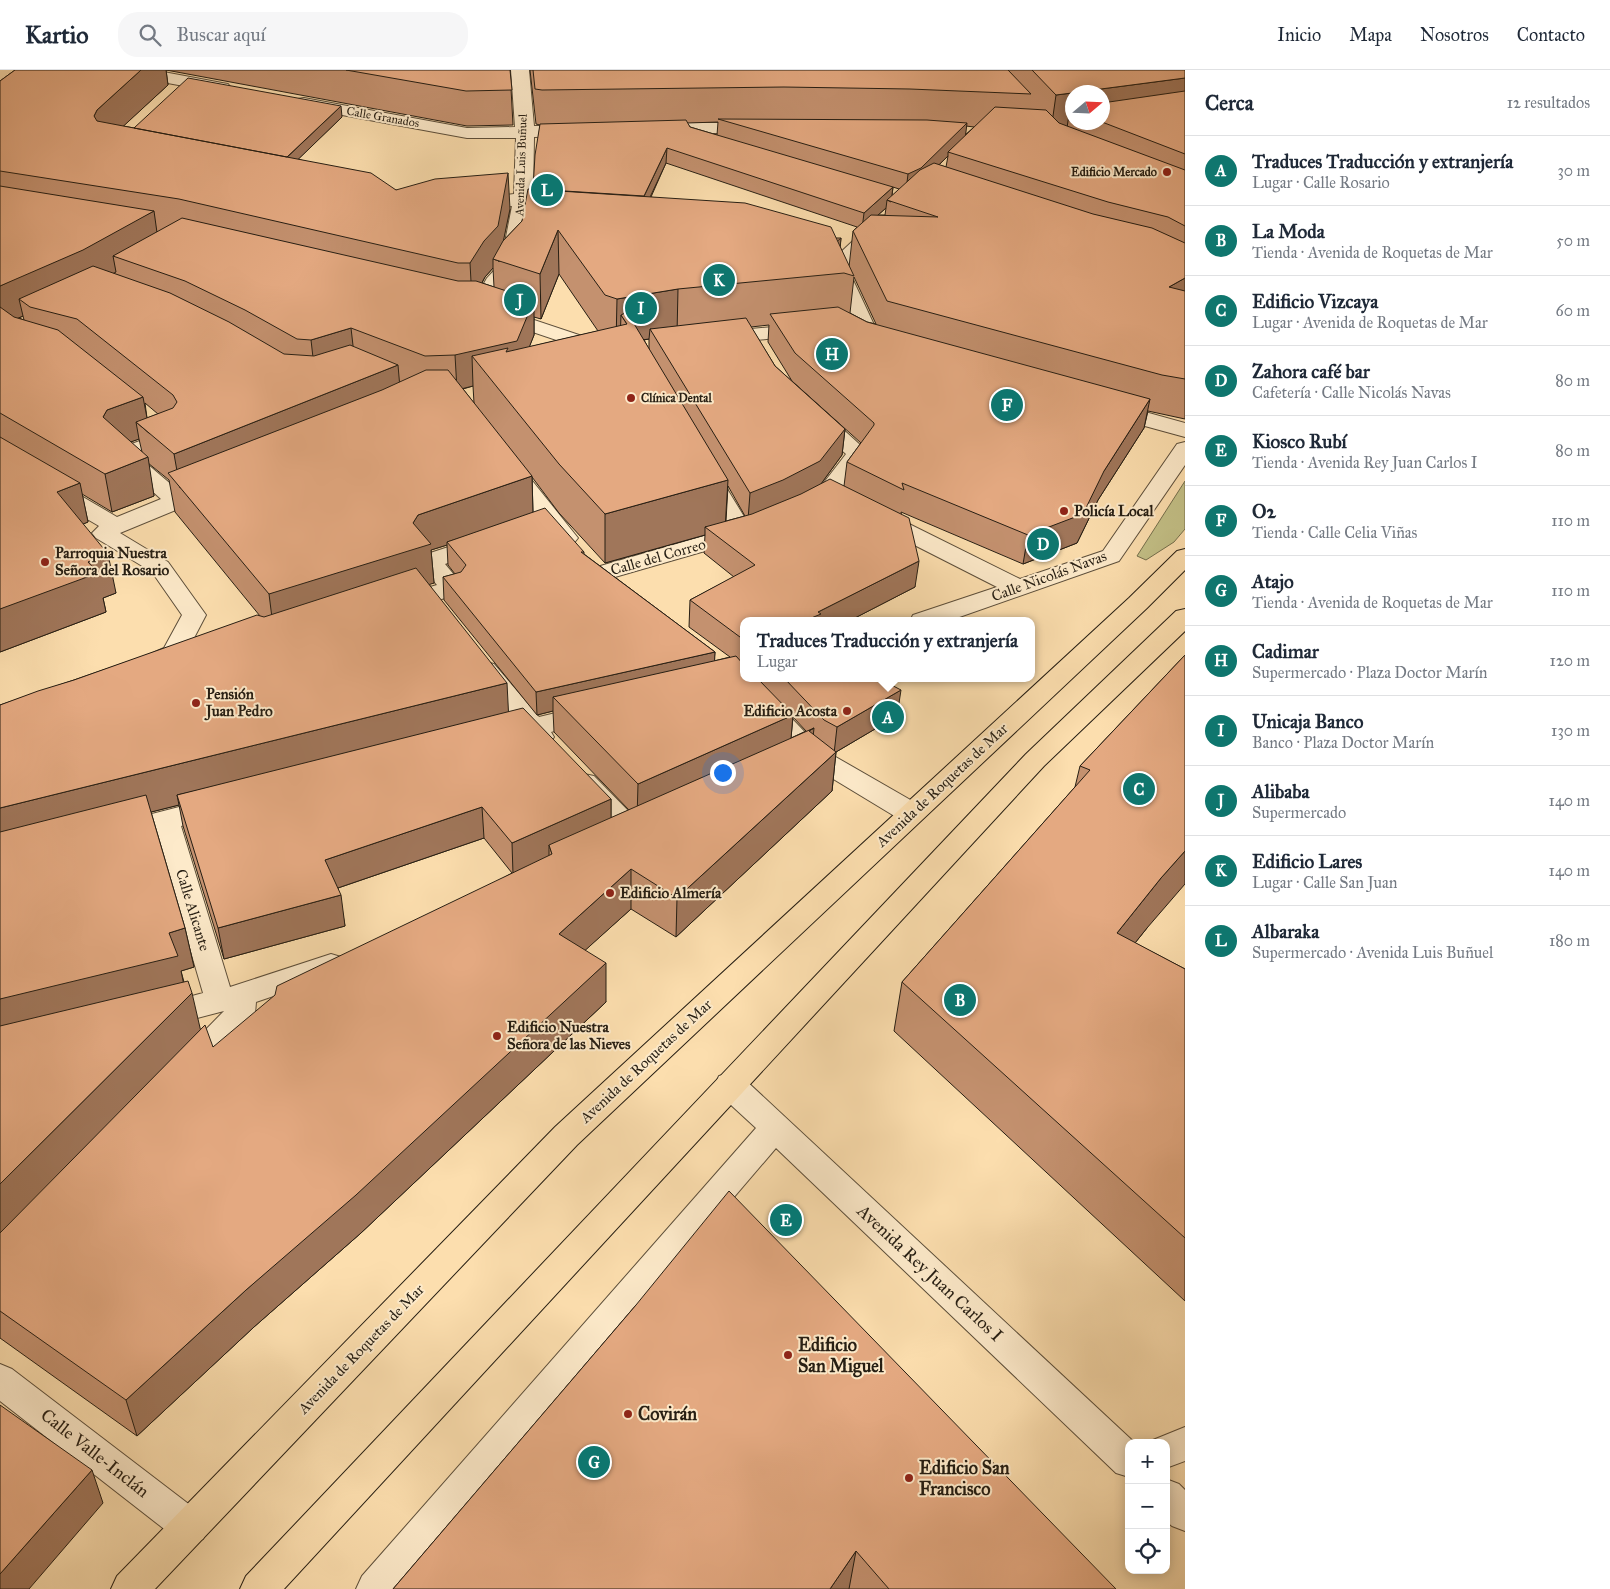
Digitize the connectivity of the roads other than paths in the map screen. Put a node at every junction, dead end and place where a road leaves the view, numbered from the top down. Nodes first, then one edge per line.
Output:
1 (124, 70) edge
2 (520, 70) edge
3 (234, 90) edge
4 (283, 99) edge
5 (665, 128) junction
6 (771, 128) edge
7 (637, 129) edge
8 (590, 130) edge
9 (525, 133) junction
10 (721, 144) edge
11 (523, 199) junction
12 (455, 205) edge
13 (894, 213) edge
14 (460, 308) edge
15 (480, 308) junction
16 (696, 340) edge
17 (589, 368) edge
18 (1092, 404) edge
19 (805, 406) edge
20 (155, 425) edge
21 (1185, 430) edge
22 (1185, 449) edge
23 (498, 452) edge
24 (698, 457) edge
25 (3, 462) edge
26 (232, 479) edge
27 (177, 501) junction
28 (844, 502) junction
29 (790, 513) edge
30 (115, 526) junction
31 (503, 535) edge
32 (1185, 556) edge
33 (588, 563) junction
34 (1020, 588) junction
35 (622, 592) edge
36 (425, 595) junction
37 (379, 610) edge
38 (934, 617) edge
39 (1185, 617) edge
40 (444, 618) edge
41 (468, 649) edge
42 (130, 674) edge
43 (753, 694) edge
44 (616, 708) edge
45 (530, 727) junction
46 (482, 739) edge
47 (812, 754) junction
48 (785, 766) edge
49 (242, 800) edge
50 (911, 813) junction
51 (166, 820) junction
52 (660, 822) edge
53 (634, 834) junction
54 (92, 839) edge
55 (607, 846) edge
56 (353, 958) edge
57 (231, 998) junction
58 (134, 1022) edge
59 (730, 1086) junction
60 (165, 1092) edge
61 (775, 1128) junction
62 (0, 1380) edge
63 (1185, 1443) edge
64 (1170, 1450) edge
65 (1125, 1457) edge
66 (1170, 1500) edge
67 (1185, 1514) edge
68 (190, 1527) junction
69 (130, 1589) edge
70 (259, 1589) edge
71 (375, 1589) edge

1 - 3 street
2 - 9 street, Avenida Luis Buñuel
4 - 9 street, Calle Granados
5 - 6 street
5 - 7 street
5 - 10 street
8 - 9 street, Calle Granados
9 - 11 street, Avenida Luis Buñuel
11 - 12 street
11 - 15 street, Avenida Luis Buñuel
13 - 16 street
14 - 15 street
15 - 17 street
18 - 21 street
19 - 28 street
20 - 27 street
22 - 34 street, Calle Nicolás Navas
23 - 33 street
24 - 33 street, Calle del Correo
25 - 30 street
26 - 27 street
27 - 30 street
28 - 29 street
28 - 34 street
30 - 42 street
31 - 36 street
32 - 50 main road, Avenida de Roquetas de Mar
33 - 35 street
34 - 38 street, Calle Nicolás Navas
36 - 37 street
36 - 40 street
39 - 59 main road
41 - 45 street
43 - 47 street
44 - 45 street
45 - 46 street
45 - 53 street
47 - 48 street
47 - 50 street
49 - 51 street
50 - 68 main road, Avenida de Roquetas de Mar
51 - 54 street
51 - 57 street, Calle Alicante
52 - 53 street
53 - 55 street
56 - 57 street
57 - 58 street
57 - 60 street
59 - 61 street, Avenida Rey Juan Carlos I
59 - 70 main road
61 - 65 street, Avenida Rey Juan Carlos I
61 - 71 street
62 - 68 street, Calle Valle-Inclán
63 - 64 street
66 - 67 street
68 - 69 main road, Avenida de Roquetas de Mar

